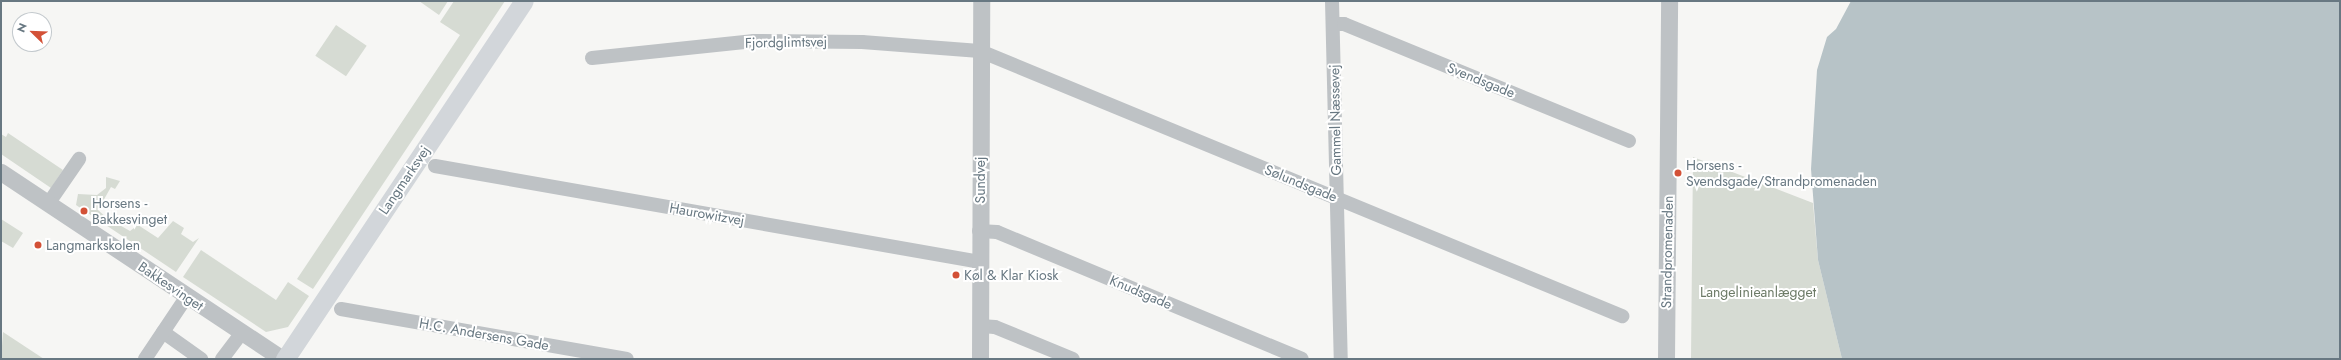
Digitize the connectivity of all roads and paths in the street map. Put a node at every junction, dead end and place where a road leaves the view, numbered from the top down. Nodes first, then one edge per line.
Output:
1 (524, 1) edge
2 (981, 1) edge
3 (1332, 1) edge
4 (1669, 1) edge
5 (1333, 24) junction
6 (980, 51) junction
7 (592, 58) dead end
8 (1629, 141) dead end
9 (79, 159) dead end
10 (435, 166) dead end
11 (1, 172) edge
12 (1337, 198) junction
13 (48, 204) junction
14 (979, 231) junction
15 (980, 262) junction
16 (187, 296) junction
17 (341, 309) dead end
18 (1622, 316) dead end
19 (980, 326) junction
20 (163, 332) junction
21 (242, 332) junction
22 (145, 359) edge
23 (201, 359) edge
24 (222, 359) edge
25 (282, 359) edge
26 (285, 359) edge
27 (627, 359) edge
28 (980, 359) edge
29 (1073, 359) edge
30 (1302, 359) edge
31 (1341, 359) edge
32 (1666, 359) edge

1 - 26 main road, Langmarksvej
2 - 6 street, Sundvej
3 - 5 street, Gammel Næssevej
4 - 32 street, Strandpromenaden
5 - 8 street, Svendsgade
5 - 12 street, Gammel Næssevej
6 - 7 street, Fjordglimtsvej
6 - 12 street, Sølundsgade
6 - 14 street, Sundvej
9 - 13 street
10 - 15 street, Haurowitzvej
11 - 13 street, Bakkesvinget
12 - 18 street, Sølundsgade
12 - 31 street, Gammel Næssevej
13 - 16 street, Bakkesvinget
14 - 15 street, Sundvej
14 - 30 street, Knudsgade
15 - 19 street, Sundvej
16 - 20 street
16 - 21 street, Bakkesvinget
17 - 27 street, H.C. Andersens Gade
19 - 28 street, Sundvej
19 - 29 street
20 - 22 street
20 - 23 street
21 - 24 street
21 - 25 street, Bakkesvinget

